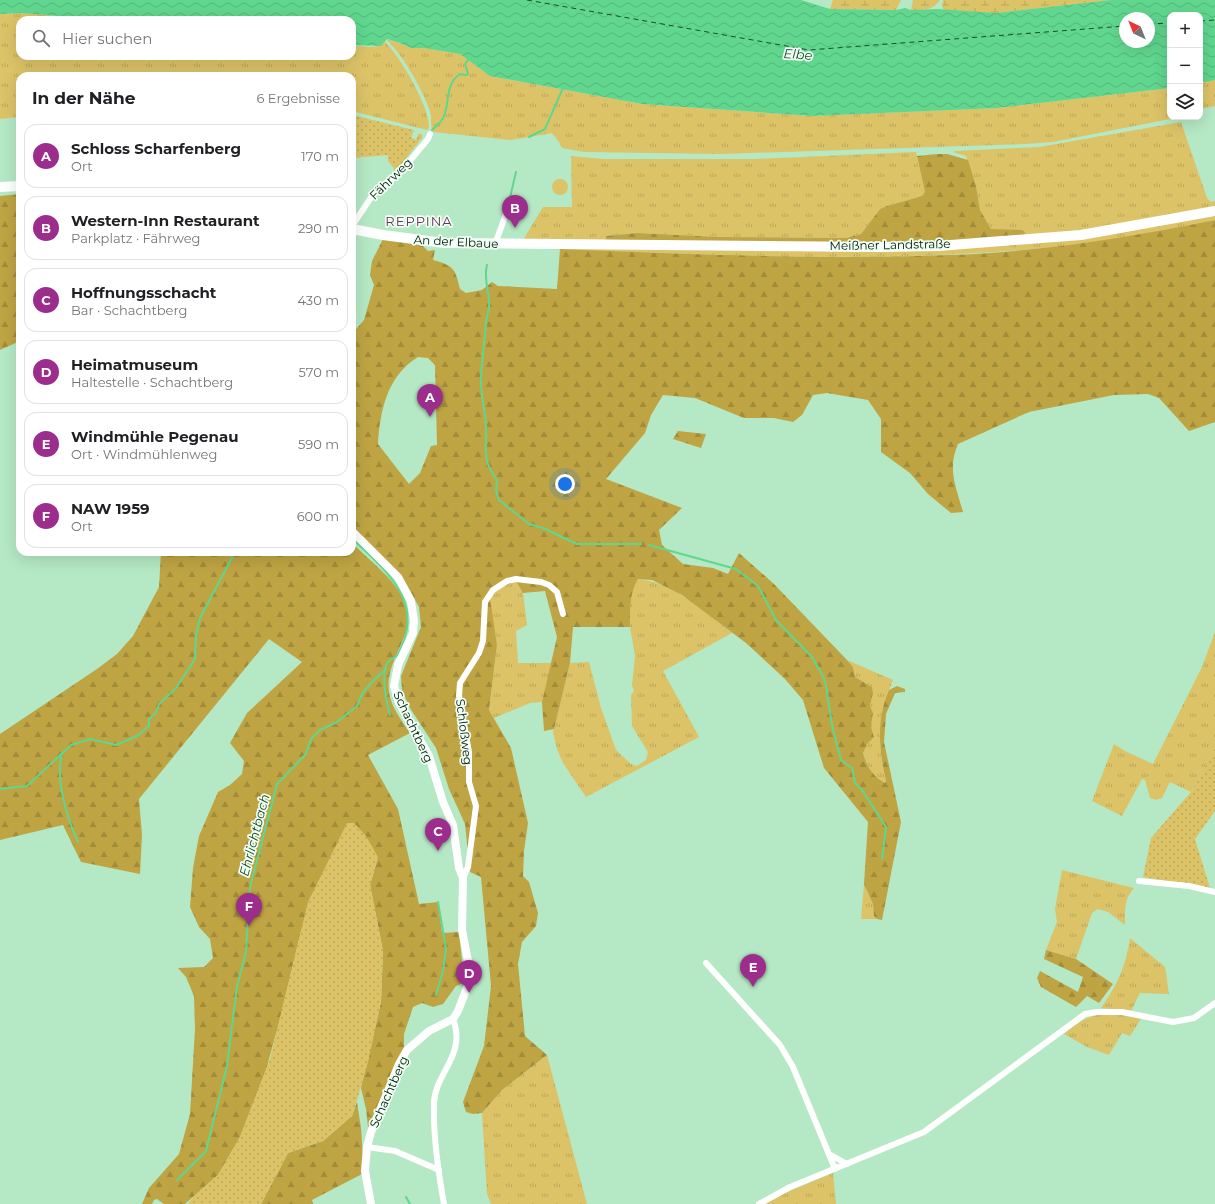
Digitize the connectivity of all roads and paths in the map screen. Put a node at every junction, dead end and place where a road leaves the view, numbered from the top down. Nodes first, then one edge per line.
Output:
1 (430, 134) dead end
2 (16, 186) edge
3 (0, 188) edge
4 (509, 206) dead end
5 (1215, 211) edge
6 (356, 221) edge
7 (356, 228) edge
8 (495, 244) junction
9 (562, 244) joint
10 (356, 535) edge
11 (563, 614) dead end
12 (464, 878) junction
13 (1139, 881) dead end
14 (1215, 892) edge
15 (706, 963) dead end
16 (1215, 1003) edge
17 (453, 1019) junction
18 (367, 1147) junction
19 (829, 1154) junction
20 (847, 1164) junction
21 (835, 1169) junction
22 (439, 1170) junction
23 (371, 1204) edge
24 (444, 1204) edge
25 (758, 1204) edge

1 - 6 street, Fährweg
2 - 3 main road
4 - 8 street
5 - 9 main road, Meißner Landstraße
7 - 8 main road, An der Elbaue
8 - 9 main road, An der Elbaue
10 - 12 street, Schachtberg
11 - 12 street, Schloßweg
12 - 17 street, Schachtberg
13 - 14 street
15 - 19 street
16 - 20 street
17 - 18 street, Schachtberg
17 - 22 street
18 - 22 street
18 - 23 street, Schachtberg
19 - 20 street
19 - 21 street
20 - 21 street
21 - 25 street
22 - 24 street

